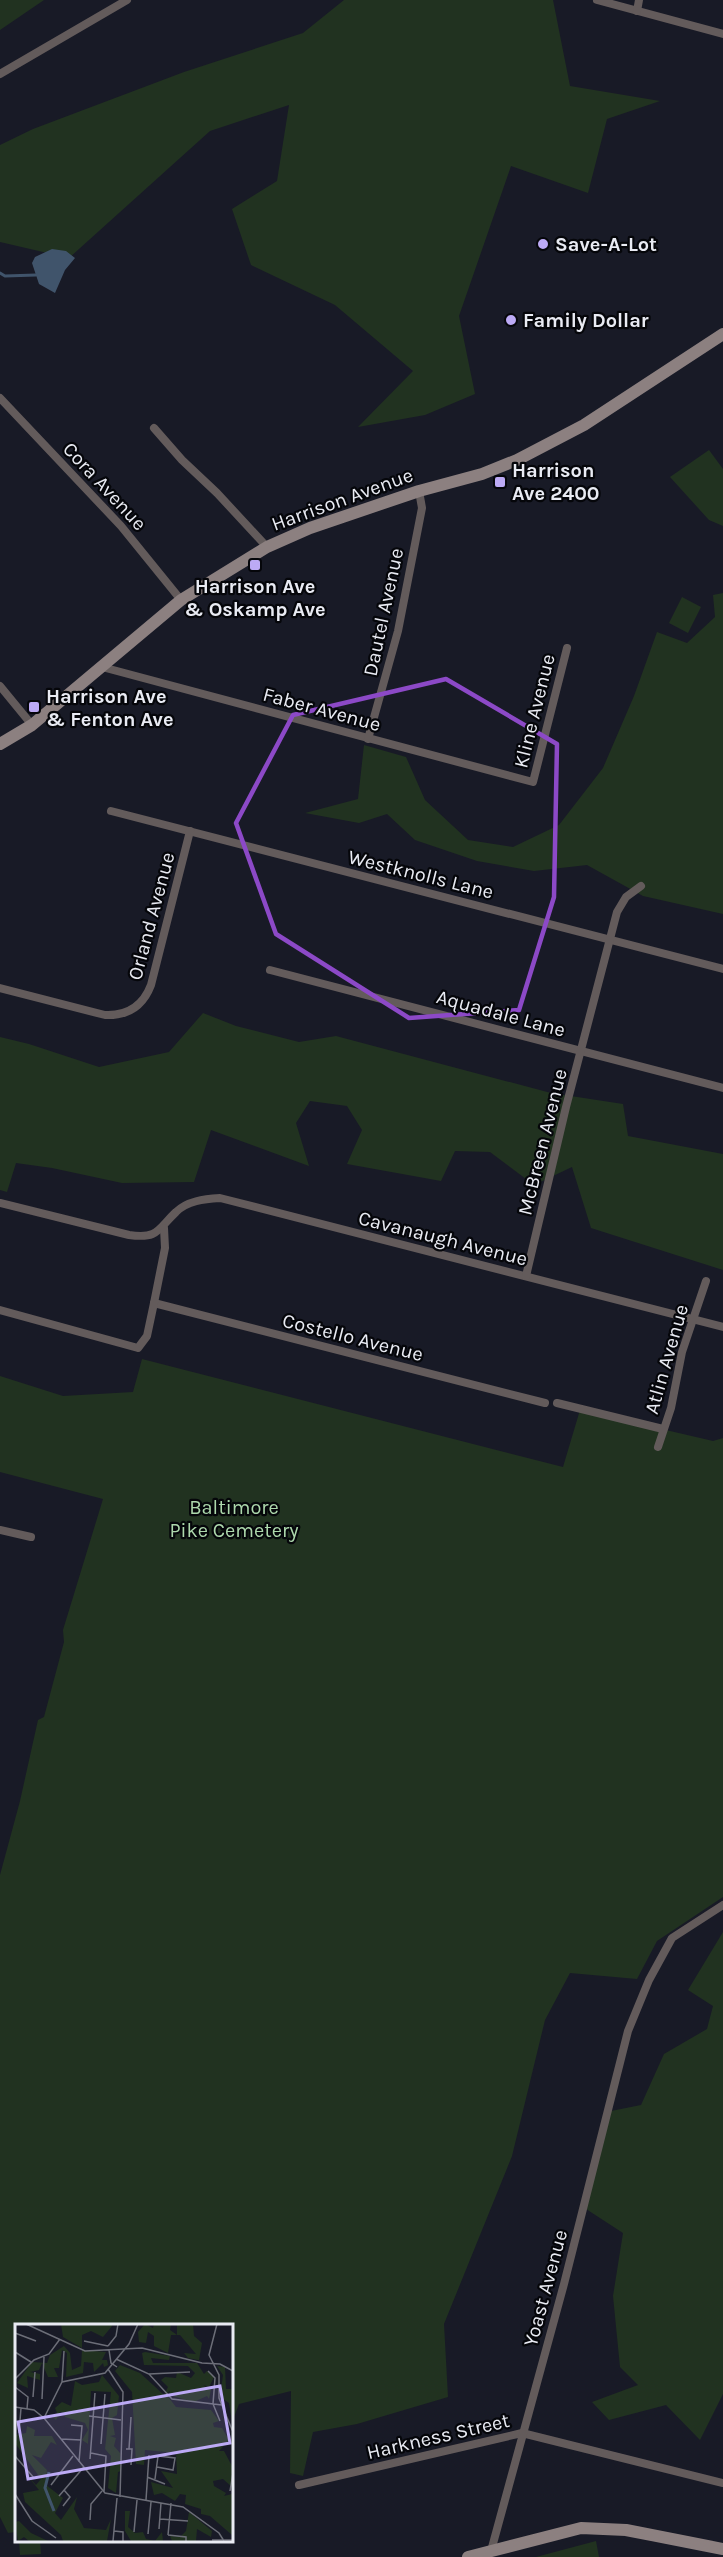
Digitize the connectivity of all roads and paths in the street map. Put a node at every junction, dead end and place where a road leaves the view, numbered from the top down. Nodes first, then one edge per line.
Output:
1 (127, 0) edge
2 (597, 0) edge
3 (639, 0) edge
4 (637, 11) junction
5 (723, 34) edge
6 (0, 74) edge
7 (722, 337) edge
8 (0, 398) edge
9 (154, 428) dead end
10 (419, 491) junction
11 (267, 547) junction
12 (182, 600) junction
13 (567, 648) dead end
14 (102, 667) junction
15 (0, 686) edge
16 (32, 725) junction
17 (368, 739) junction
18 (0, 744) edge
19 (533, 782) joint
20 (111, 811) dead end
21 (190, 831) junction
22 (641, 885) dead end
23 (610, 940) junction
24 (723, 969) edge
25 (270, 970) dead end
26 (0, 988) edge
27 (581, 1051) junction
28 (723, 1088) edge
29 (0, 1203) edge
30 (164, 1228) junction
31 (526, 1276) junction
32 (706, 1281) dead end
33 (154, 1304) junction
34 (0, 1310) edge
35 (695, 1319) junction
36 (723, 1327) edge
37 (544, 1403) dead end
38 (557, 1403) dead end
39 (663, 1429) junction
40 (658, 1447) dead end
41 (0, 1530) edge
42 (31, 1537) dead end
43 (723, 1905) edge
44 (522, 2433) junction
45 (723, 2483) edge
46 (299, 2485) dead end
47 (723, 2549) edge
48 (491, 2551) junction
49 (509, 2552) edge
50 (468, 2557) edge

1 - 6 street
2 - 4 street
3 - 4 street
4 - 5 street
7 - 10 main road, Harrison Avenue
8 - 12 street, Cora Avenue
9 - 11 street
10 - 11 main road, Harrison Avenue
10 - 17 street, Dautel Avenue
11 - 12 main road, Harrison Avenue
12 - 14 main road, Harrison Avenue
13 - 19 street, Kline Avenue
14 - 16 main road, Harrison Avenue
14 - 17 street, Faber Avenue
15 - 16 street
16 - 18 main road, Harrison Avenue
17 - 19 street, Faber Avenue
20 - 21 street, Westknolls Lane
21 - 23 street, Westknolls Lane
21 - 26 street, Orland Avenue
22 - 23 street, McBreen Avenue
23 - 24 street, Westknolls Lane
23 - 27 street, McBreen Avenue
25 - 27 street, Aquadale Lane
27 - 28 street, Aquadale Lane
27 - 31 street, McBreen Avenue
29 - 30 street
30 - 31 street, Cavanaugh Avenue
30 - 33 street
31 - 35 street, Cavanaugh Avenue
32 - 35 street, Atlin Avenue
33 - 34 street
33 - 37 street, Costello Avenue
35 - 36 street, Cavanaugh Avenue
35 - 39 street, Atlin Avenue
38 - 39 street
39 - 40 street, Atlin Avenue
41 - 42 street
43 - 44 street, Yoast Avenue
44 - 45 street, Harkness Street
44 - 46 street, Harkness Street
44 - 48 street, Yoast Avenue
47 - 49 main road
48 - 49 main road
48 - 50 main road

